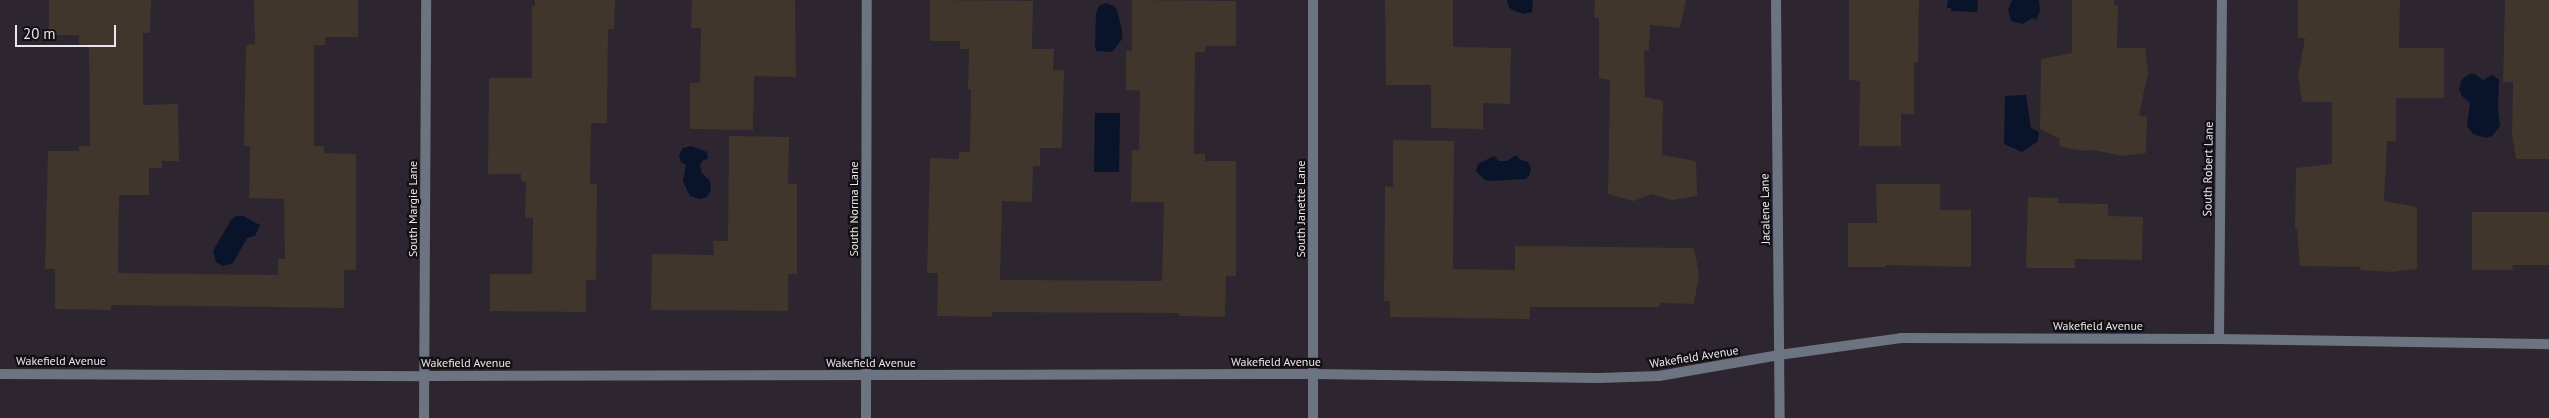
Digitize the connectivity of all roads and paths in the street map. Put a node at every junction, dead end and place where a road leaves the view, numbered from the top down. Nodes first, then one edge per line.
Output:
1 (426, 0) edge
2 (867, 0) edge
3 (1313, 0) edge
4 (1776, 0) edge
5 (2222, 0) edge
6 (2219, 339) junction
7 (2549, 344) edge
8 (1779, 355) junction
9 (0, 374) edge
10 (1313, 374) junction
11 (866, 375) junction
12 (424, 376) junction
13 (424, 418) edge
14 (866, 418) edge
15 (1313, 418) edge
16 (1780, 418) edge

1 - 12 street, South Margie Lane
2 - 11 street, South Norma Lane
3 - 10 street, South Janette Lane
4 - 8 street, Jacalene Lane
5 - 6 street, South Robert Lane
6 - 7 street, Wakefield Avenue
6 - 8 street, Wakefield Avenue
8 - 10 street, Wakefield Avenue
8 - 16 street, Jacalene Lane
9 - 12 street, Wakefield Avenue
10 - 11 street, Wakefield Avenue
10 - 15 street, South Janette Lane
11 - 12 street, Wakefield Avenue
11 - 14 street, South Norma Lane
12 - 13 street, South Margie Lane

